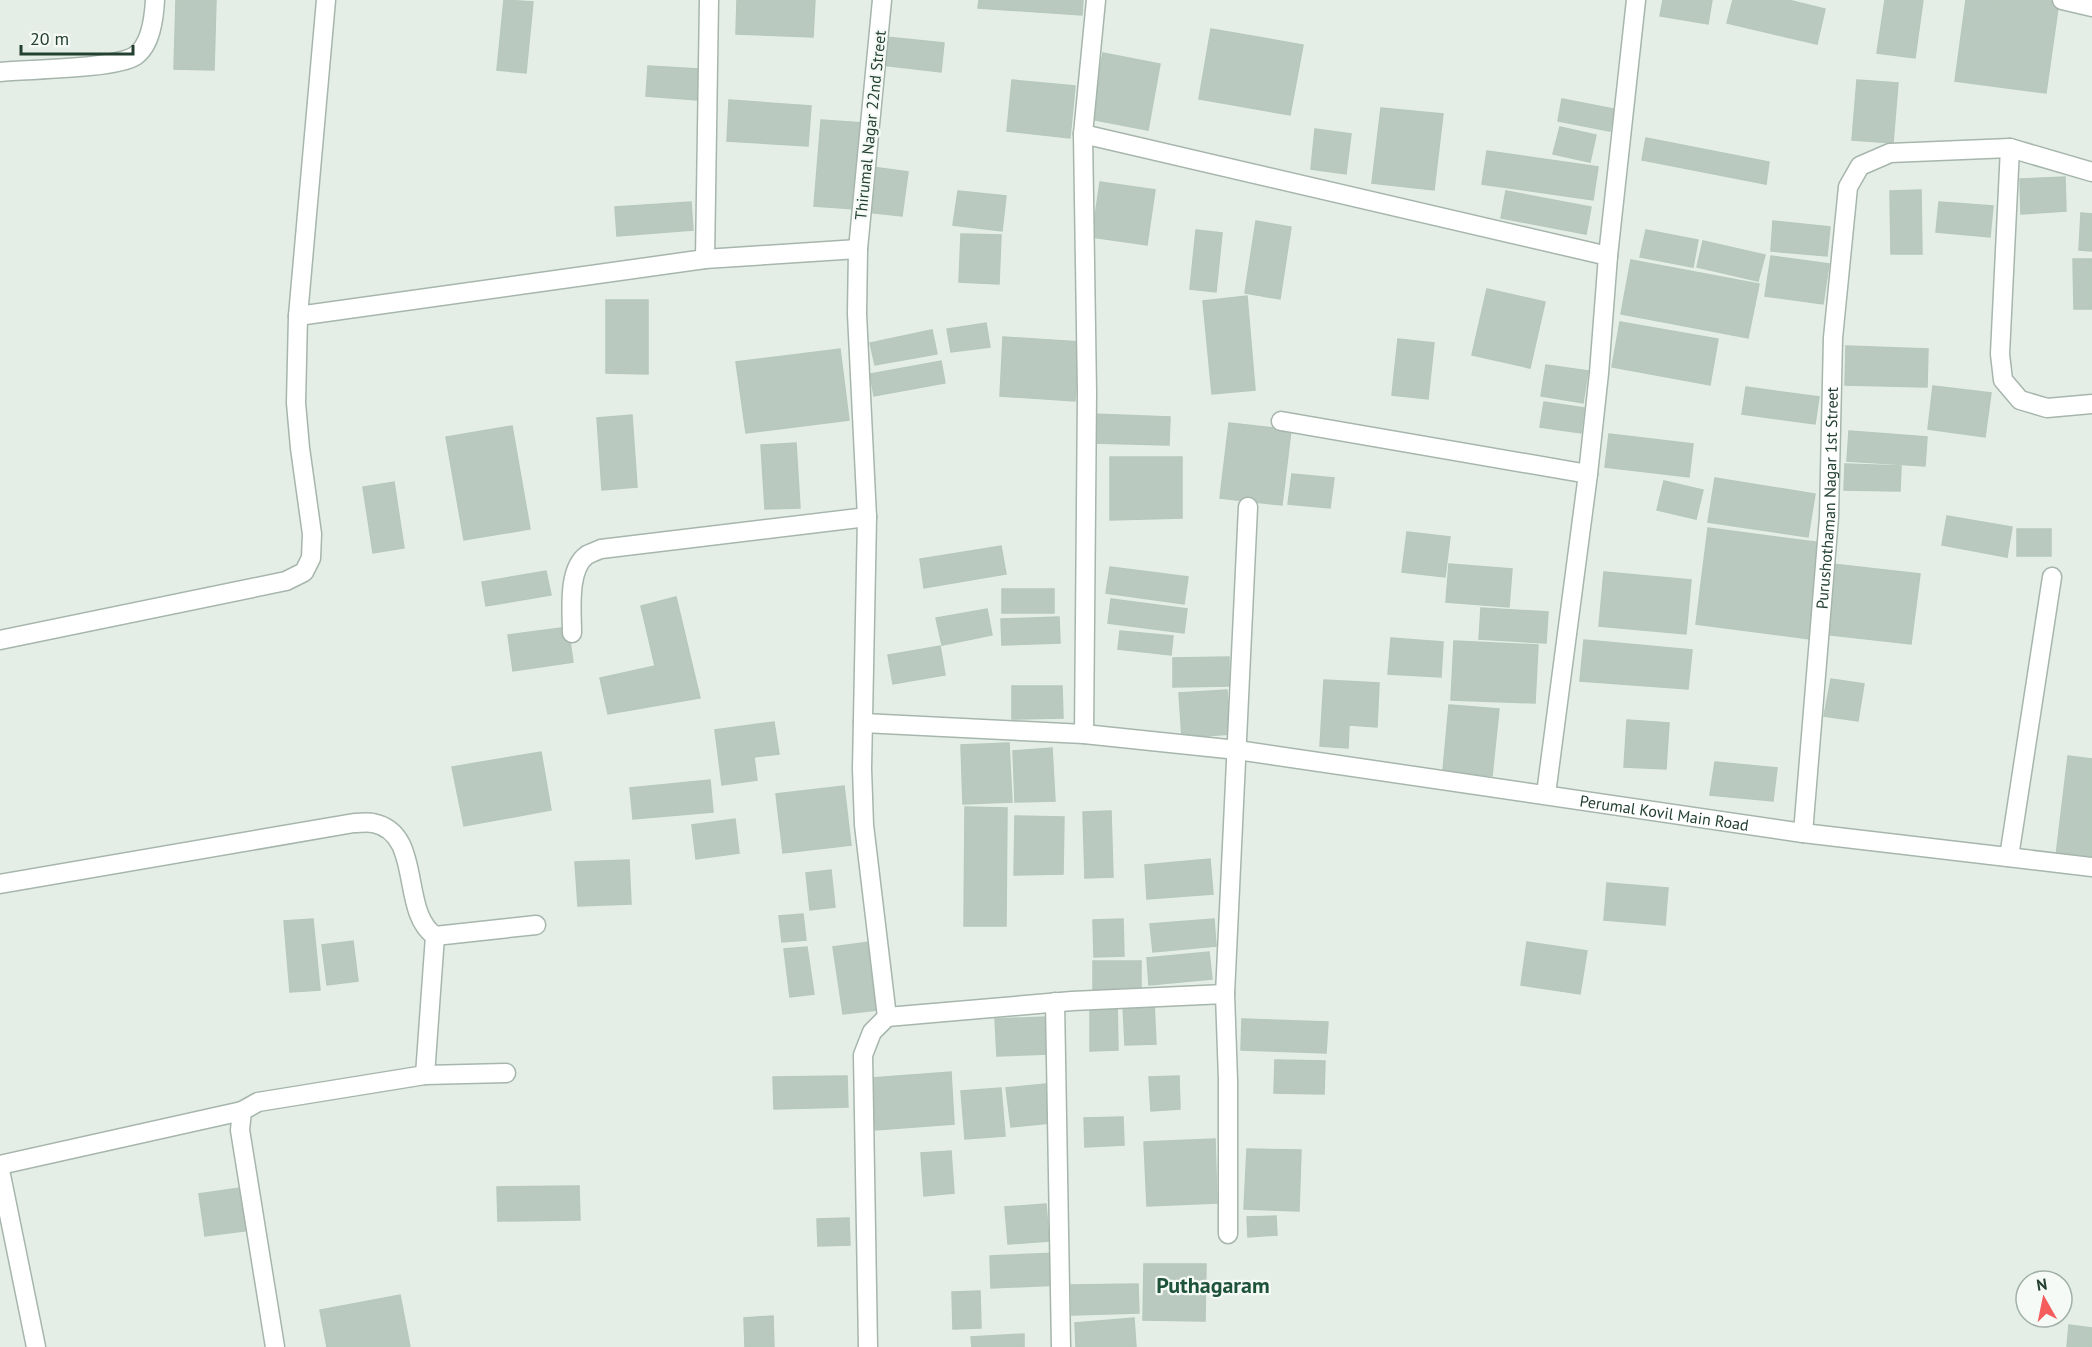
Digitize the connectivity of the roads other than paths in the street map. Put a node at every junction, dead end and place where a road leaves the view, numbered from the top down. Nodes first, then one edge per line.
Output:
1 (155, 0) edge
2 (326, 0) edge
3 (709, 0) edge
4 (882, 0) edge
5 (1096, 0) edge
6 (1636, 0) edge
7 (2067, 1) edge
8 (2092, 7) edge
9 (0, 72) edge
10 (1083, 134) junction
11 (2010, 148) junction
12 (2092, 172) edge
13 (858, 249) junction
14 (1608, 256) junction
15 (705, 260) junction
16 (298, 316) junction
17 (2092, 404) edge
18 (1281, 421) dead end
19 (1588, 474) junction
20 (1248, 507) dead end
21 (867, 517) junction
22 (2052, 577) dead end
23 (572, 633) dead end
24 (0, 640) edge
25 (863, 723) junction
26 (1084, 734) junction
27 (1237, 750) junction
28 (1546, 794) junction
29 (1803, 833) junction
30 (2009, 857) junction
31 (2092, 867) edge
32 (0, 884) edge
33 (536, 925) dead end
34 (435, 936) junction
35 (1225, 994) junction
36 (1055, 1002) junction
37 (887, 1017) junction
38 (506, 1073) dead end
39 (425, 1075) junction
40 (242, 1111) junction
41 (0, 1165) edge
42 (0, 1170) edge
43 (1228, 1234) dead end
44 (36, 1347) edge
45 (275, 1347) edge
46 (868, 1347) edge
47 (1061, 1347) edge

1 - 9 street
2 - 16 street
3 - 15 street
4 - 13 street, Thirumal Nagar 22nd Street
5 - 10 street
6 - 14 street
7 - 8 street
10 - 14 street
10 - 26 street
11 - 12 street
11 - 17 street
11 - 29 street, Purushothaman Nagar 1st Street
13 - 15 street
13 - 21 street, Thirumal Nagar 22nd Street
14 - 19 street
15 - 16 street
16 - 24 street
18 - 19 street
19 - 28 street
20 - 27 street
21 - 23 street
21 - 25 street, Thirumal Nagar 22nd Street
22 - 30 street
25 - 26 street, Perumal Kovil Main Road
25 - 37 street, Thirumal Nagar 22nd Street
26 - 27 street, Perumal Kovil Main Road
27 - 28 street, Perumal Kovil Main Road
27 - 35 street
28 - 29 street, Perumal Kovil Main Road
29 - 30 street, Perumal Kovil Main Road
30 - 31 street, Perumal Kovil Main Road
32 - 34 street
33 - 34 street
34 - 39 street
35 - 36 street
35 - 43 street
36 - 37 street
36 - 47 street
37 - 46 street
38 - 39 street
39 - 40 street
40 - 41 street
40 - 45 street
42 - 44 street

